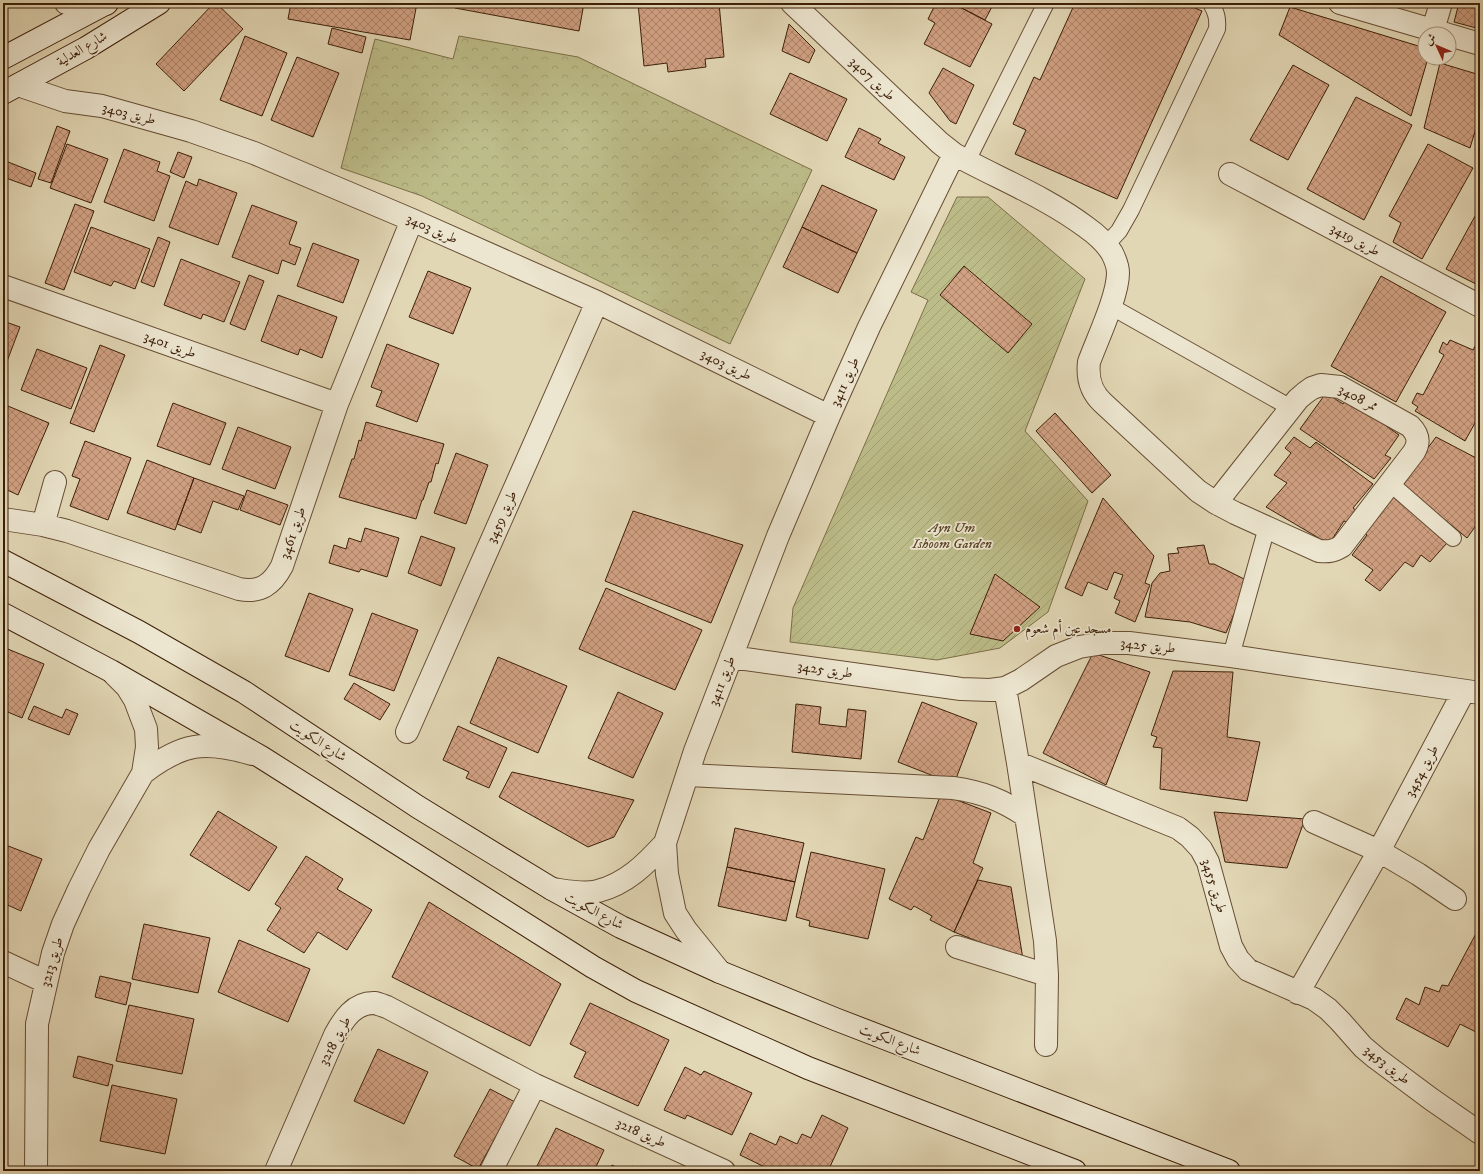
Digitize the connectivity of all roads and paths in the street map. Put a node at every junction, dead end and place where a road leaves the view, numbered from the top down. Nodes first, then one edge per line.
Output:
1 (66, 3) edge
2 (106, 3) edge
3 (159, 3) edge
4 (792, 3) edge
5 (1046, 3) edge
6 (1211, 3) edge
7 (1340, 3) edge
8 (1441, 3) edge
9 (1419, 26) edge
10 (1443, 26) edge
11 (1457, 37) edge
12 (1480, 44) edge
13 (3, 58) edge
14 (10, 89) edge
15 (960, 158) junction
16 (1230, 174) dead end
17 (412, 220) junction
18 (1106, 245) junction
19 (3, 286) edge
20 (596, 302) junction
21 (1110, 306) junction
22 (1480, 306) edge
23 (337, 404) junction
24 (1291, 408) junction
25 (829, 416) junction
26 (55, 482) dead end
27 (1390, 483) junction
28 (1216, 503) junction
29 (3, 519) edge
30 (43, 525) junction
31 (1267, 527) junction
32 (1453, 538) dead end
33 (3, 561) edge
34 (3, 614) edge
35 (1231, 656) junction
36 (731, 657) junction
37 (111, 671) junction
38 (1005, 688) junction
39 (1472, 692) edge
40 (407, 732) dead end
41 (261, 757) junction
42 (1018, 763) junction
43 (143, 773) junction
44 (688, 775) junction
45 (1026, 816) junction
46 (1314, 822) dead end
47 (665, 843) junction
48 (1379, 851) junction
49 (552, 889) junction
50 (1456, 898) dead end
51 (957, 947) dead end
52 (3, 962) edge
53 (720, 972) junction
54 (1047, 975) junction
55 (46, 982) junction
56 (1298, 993) junction
57 (1046, 1045) dead end
58 (535, 1085) junction
59 (1480, 1133) edge
60 (36, 1171) edge
61 (276, 1171) edge
62 (491, 1171) edge
63 (724, 1171) edge
64 (1076, 1171) edge
65 (1229, 1171) edge

1 - 2 street
2 - 13 street, شارع العدلية
3 - 14 street, شارع العدلية
4 - 15 street, طريق 3407
5 - 15 lane
6 - 18 lane
7 - 9 street
8 - 10 street
11 - 12 street
14 - 17 street, طريق 3403
15 - 18 street
15 - 25 street, طريق 3411
16 - 22 street, طريق 3419
17 - 20 street, طريق 3403
17 - 23 street, طريق 3461
18 - 21 street
19 - 23 street, طريق 3401
20 - 25 street, طريق 3403
20 - 40 street, طريق 3459
21 - 24 lane
21 - 28 street, ممر 3408
23 - 30 street, طريق 3461
24 - 27 street, ممر 3408
24 - 28 street, ممر 3408
25 - 36 street, طريق 3411
26 - 30 street
27 - 31 street, ممر 3408
27 - 32 lane
28 - 31 street, ممر 3408
29 - 30 street, طريق 3461
31 - 35 lane
33 - 49 street, شارع الكويت
34 - 37 street
35 - 38 street, طريق 3425
35 - 39 street, طريق 3425
36 - 38 street, طريق 3425
36 - 44 street, طريق 3411
37 - 41 street
37 - 43 street, طريق 3213
38 - 42 street
39 - 48 street, طريق 3454
41 - 43 street, طريق 3213
41 - 64 street
42 - 45 street
42 - 56 street, طريق 3455
43 - 55 street, طريق 3213
44 - 45 street
44 - 47 street, طريق 3411
45 - 54 street
46 - 48 street
47 - 49 street, طريق 3411
47 - 53 street, طريق 3411
48 - 50 street
48 - 56 street, طريق 3454
49 - 53 street, شارع الكويت
51 - 54 street
52 - 55 street
53 - 65 street, شارع الكويت
54 - 57 street
55 - 60 street, طريق 3213
56 - 59 street, طريق 3453
58 - 61 street, طريق 3218
58 - 62 street
58 - 63 street, طريق 3218

